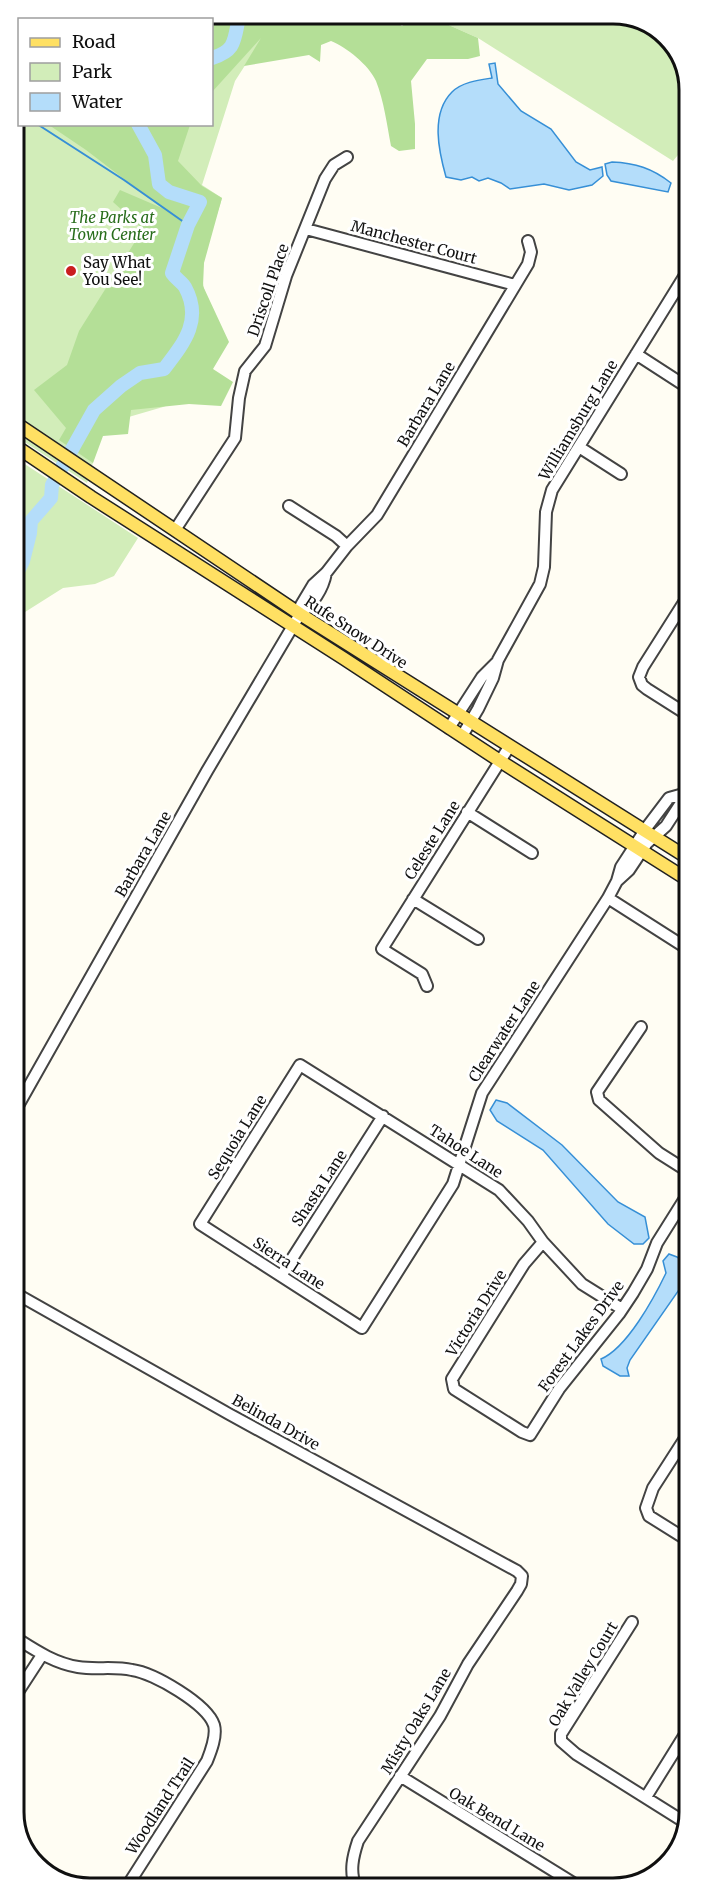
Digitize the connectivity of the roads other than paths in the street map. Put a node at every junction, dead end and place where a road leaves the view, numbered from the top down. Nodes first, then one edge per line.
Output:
1 (347, 157) dead end
2 (306, 229) junction
3 (528, 241) dead end
4 (515, 285) junction
5 (679, 285) edge
6 (636, 354) junction
7 (679, 382) edge
8 (24, 429) edge
9 (579, 447) junction
10 (24, 452) edge
11 (621, 474) dead end
12 (289, 506) dead end
13 (175, 530) junction
14 (347, 546) junction
15 (679, 610) edge
16 (300, 614) junction
17 (292, 626) junction
18 (498, 660) junction
19 (679, 709) edge
20 (458, 715) junction
21 (470, 723) junction
22 (449, 728) junction
23 (462, 736) junction
24 (509, 747) junction
25 (500, 761) junction
26 (679, 806) edge
27 (467, 812) junction
28 (643, 841) junction
29 (532, 853) dead end
30 (679, 855) edge
31 (679, 872) edge
32 (608, 898) junction
33 (413, 899) junction
34 (478, 939) dead end
35 (679, 943) edge
36 (428, 986) dead end
37 (641, 1027) dead end
38 (300, 1065) joint
39 (24, 1095) edge
40 (383, 1116) junction
41 (460, 1164) junction
42 (679, 1166) edge
43 (679, 1207) edge
44 (200, 1224) joint
45 (543, 1242) junction
46 (281, 1276) junction
47 (24, 1298) edge
48 (622, 1309) junction
49 (362, 1328) joint
50 (530, 1435) joint
51 (679, 1448) edge
52 (679, 1535) edge
53 (522, 1576) joint
54 (632, 1622) dead end
55 (24, 1643) edge
56 (42, 1655) junction
57 (24, 1683) edge
58 (679, 1744) edge
59 (400, 1776) junction
60 (646, 1797) junction
61 (679, 1817) edge
62 (132, 1878) edge
63 (353, 1878) edge
64 (565, 1878) edge

1 - 2 street, Driscoll Place
2 - 4 street, Manchester Court
2 - 13 street, Driscoll Place
3 - 4 street, Barbara Lane
4 - 14 street, Barbara Lane
5 - 6 street, Williamsburg Lane
6 - 7 street
6 - 9 street, Williamsburg Lane
8 - 13 main road, Rufe Snow Drive
9 - 11 street
9 - 18 street, Williamsburg Lane
10 - 17 main road, Rufe Snow Drive
12 - 14 street
13 - 16 main road, Rufe Snow Drive
14 - 16 street, Barbara Lane
15 - 19 street
16 - 17 street, Barbara Lane
16 - 20 main road, Rufe Snow Drive
17 - 22 main road, Rufe Snow Drive
17 - 39 street, Barbara Lane
18 - 20 street, Williamsburg Lane
18 - 21 street, Williamsburg Lane
20 - 21 main road, Rufe Snow Drive
20 - 22 street, Williamsburg Lane
21 - 23 street, Williamsburg Lane
21 - 24 main road, Rufe Snow Drive
22 - 23 main road, Rufe Snow Drive
23 - 25 main road, Rufe Snow Drive
24 - 25 street, Celeste Lane
24 - 28 main road, Rufe Snow Drive
25 - 27 street, Celeste Lane
25 - 28 main road, Rufe Snow Drive
26 - 28 street, Clearwater Lane
27 - 29 street
27 - 33 street, Celeste Lane
28 - 30 main road, Rufe Snow Drive
28 - 31 main road, Rufe Snow Drive
28 - 32 street, Clearwater Lane
32 - 35 street
32 - 41 street, Clearwater Lane
33 - 34 street
33 - 36 street, Celeste Lane
37 - 42 street
38 - 40 street, Tahoe Lane
38 - 44 street, Sequoia Lane
40 - 41 street, Tahoe Lane
40 - 46 street, Shasta Lane
41 - 45 street, Tahoe Lane
41 - 49 street, Clearwater Lane
43 - 48 street, Forest Lakes Drive
44 - 46 street, Sierra Lane
45 - 48 street, Tahoe Lane
45 - 50 street, Victoria Drive
46 - 49 street, Sierra Lane
47 - 53 street, Belinda Drive
48 - 50 street, Forest Lakes Drive
51 - 52 street
53 - 59 street, Misty Oaks Lane
54 - 60 street, Oak Valley Court
55 - 56 street
56 - 57 street
56 - 62 street, Woodland Trail
58 - 60 street
59 - 63 street, Misty Oaks Lane
59 - 64 street, Oak Bend Lane
60 - 61 street

